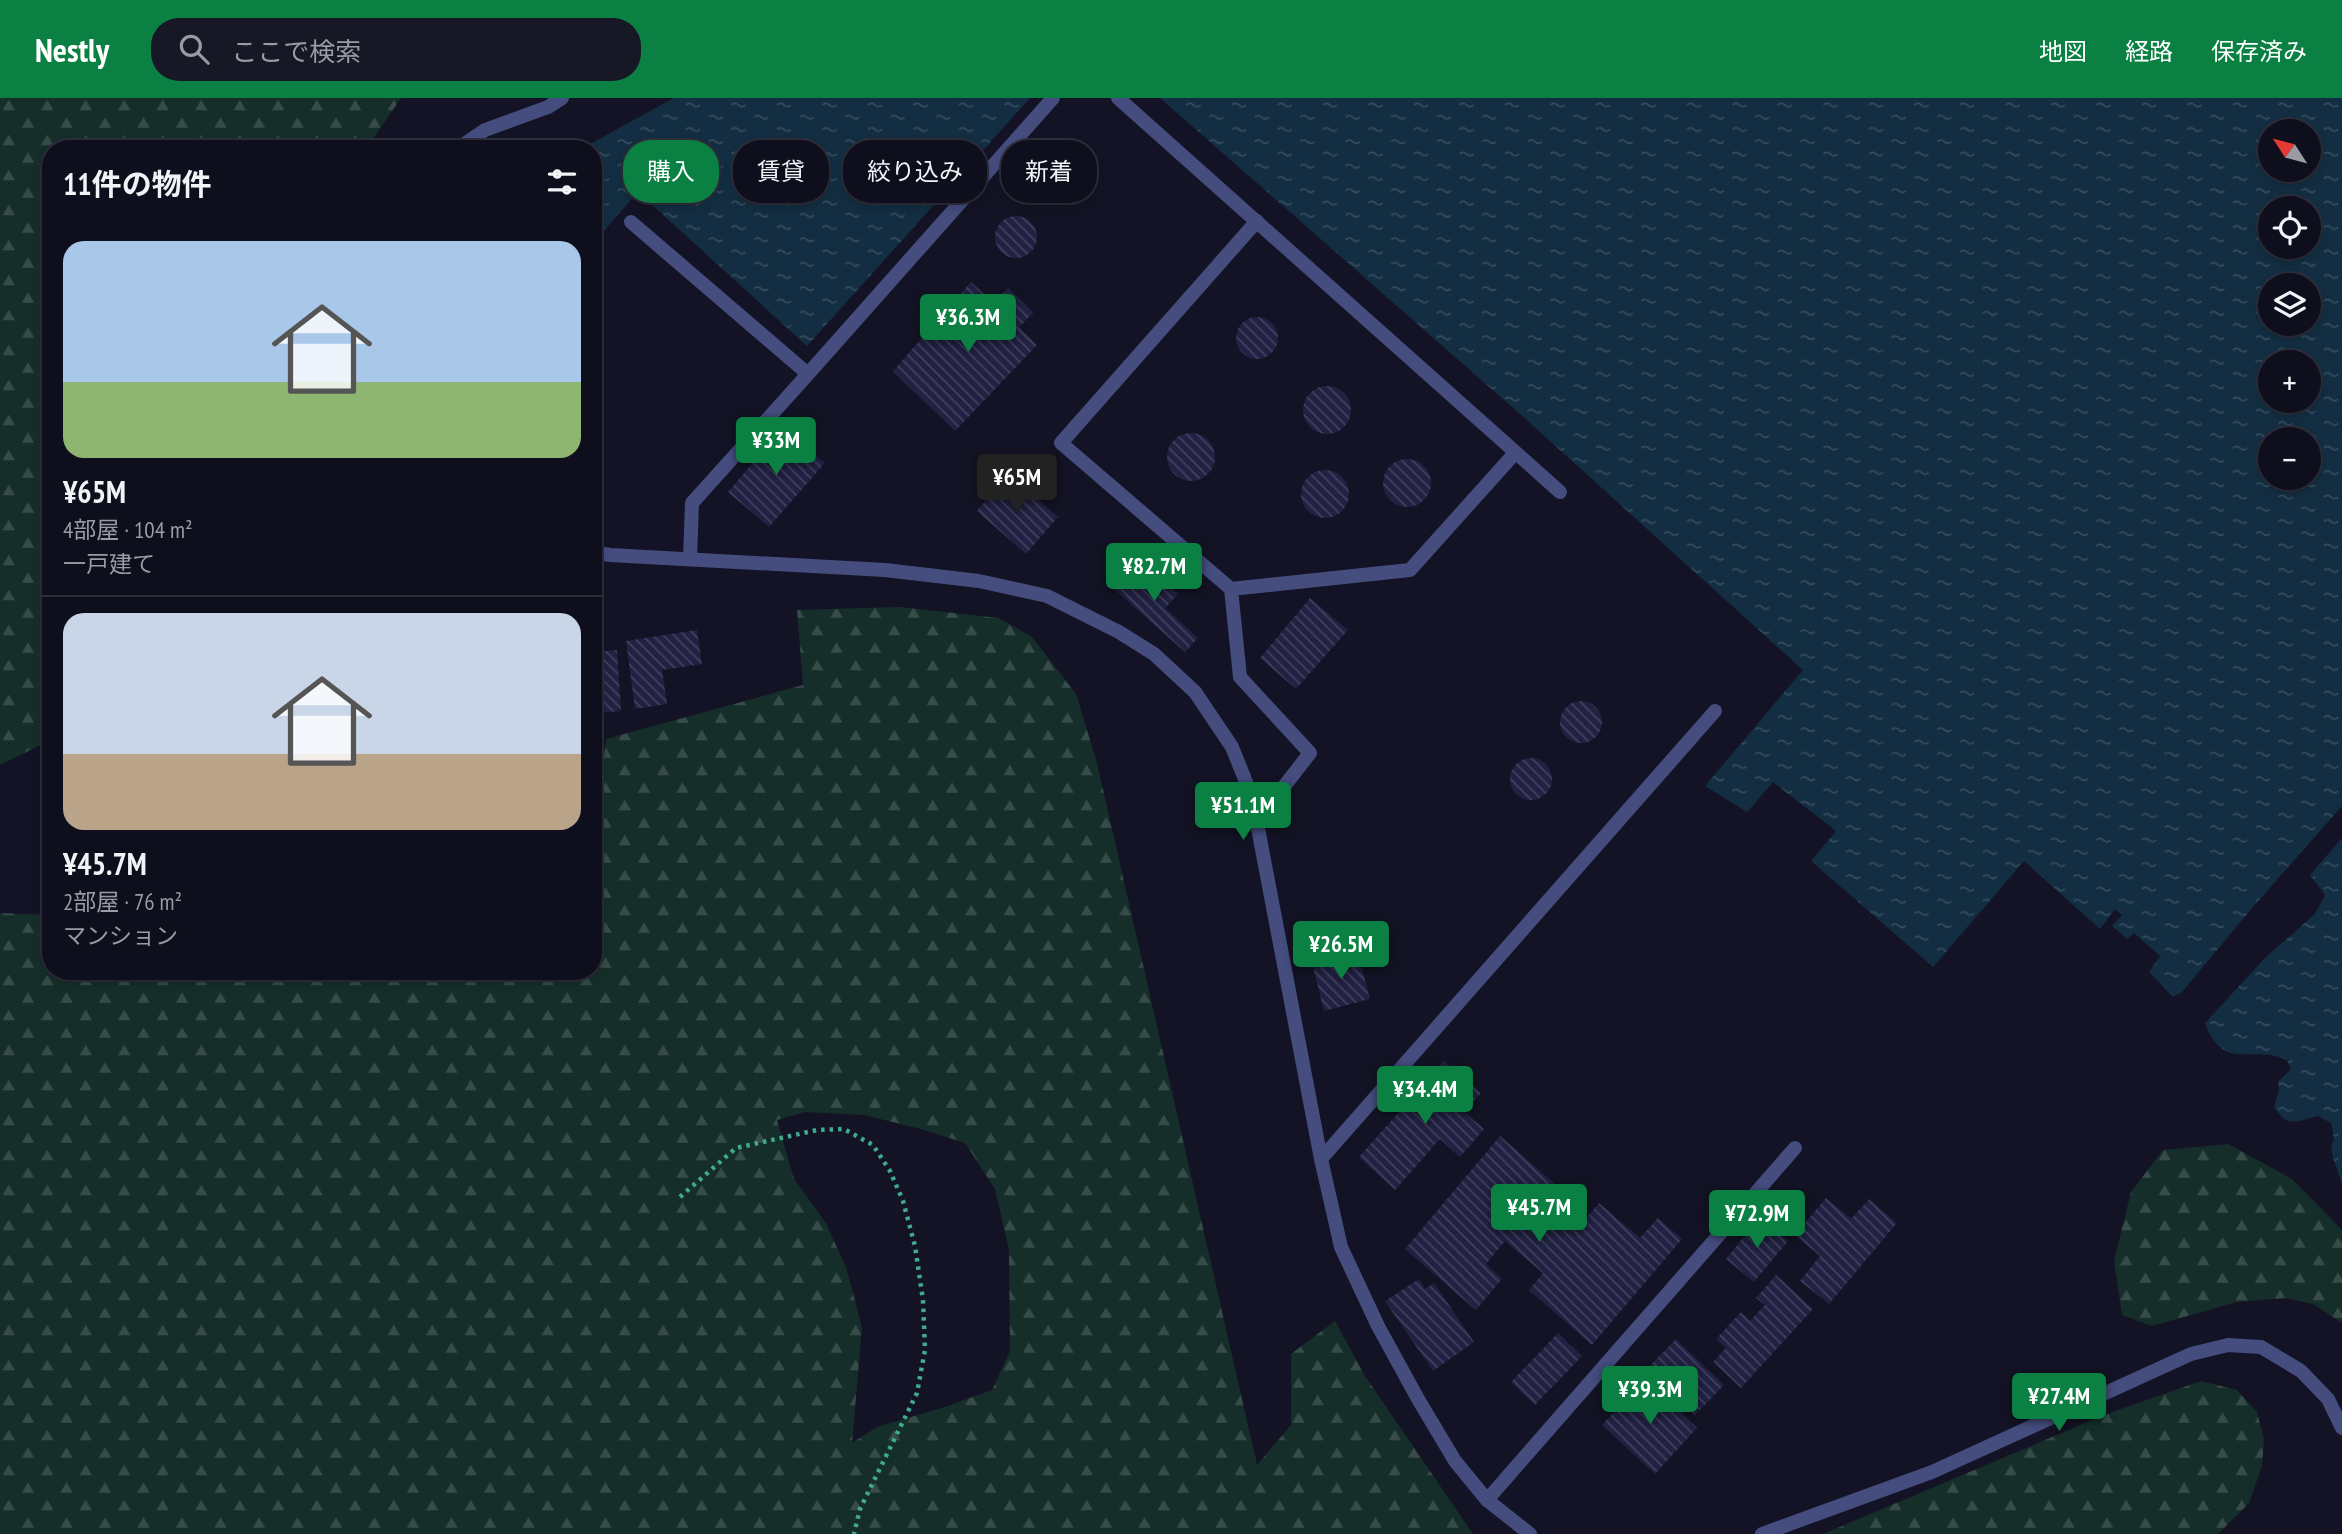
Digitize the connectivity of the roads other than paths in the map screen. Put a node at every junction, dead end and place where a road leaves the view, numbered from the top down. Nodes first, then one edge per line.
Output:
1 (562, 98) edge
2 (1053, 98) edge
3 (1118, 98) edge
4 (470, 140) edge
5 (1257, 221) junction
6 (631, 222) dead end
7 (808, 374) junction
8 (1514, 453) junction
9 (1560, 492) dead end
10 (602, 554) edge
11 (690, 559) junction
12 (1231, 589) junction
13 (1715, 711) dead end
14 (1252, 796) junction
15 (1795, 1148) dead end
16 (1321, 1159) junction
17 (2342, 1428) edge
18 (1487, 1500) junction
19 (1530, 1534) edge
20 (1762, 1534) edge

1 - 4 street
2 - 7 street
3 - 5 street
5 - 8 street
5 - 12 street
6 - 7 street
7 - 11 street
8 - 9 street
8 - 12 street
10 - 11 street
11 - 14 street
12 - 14 street
13 - 16 street
14 - 16 street
15 - 18 street
16 - 18 street
17 - 20 street
18 - 19 street

